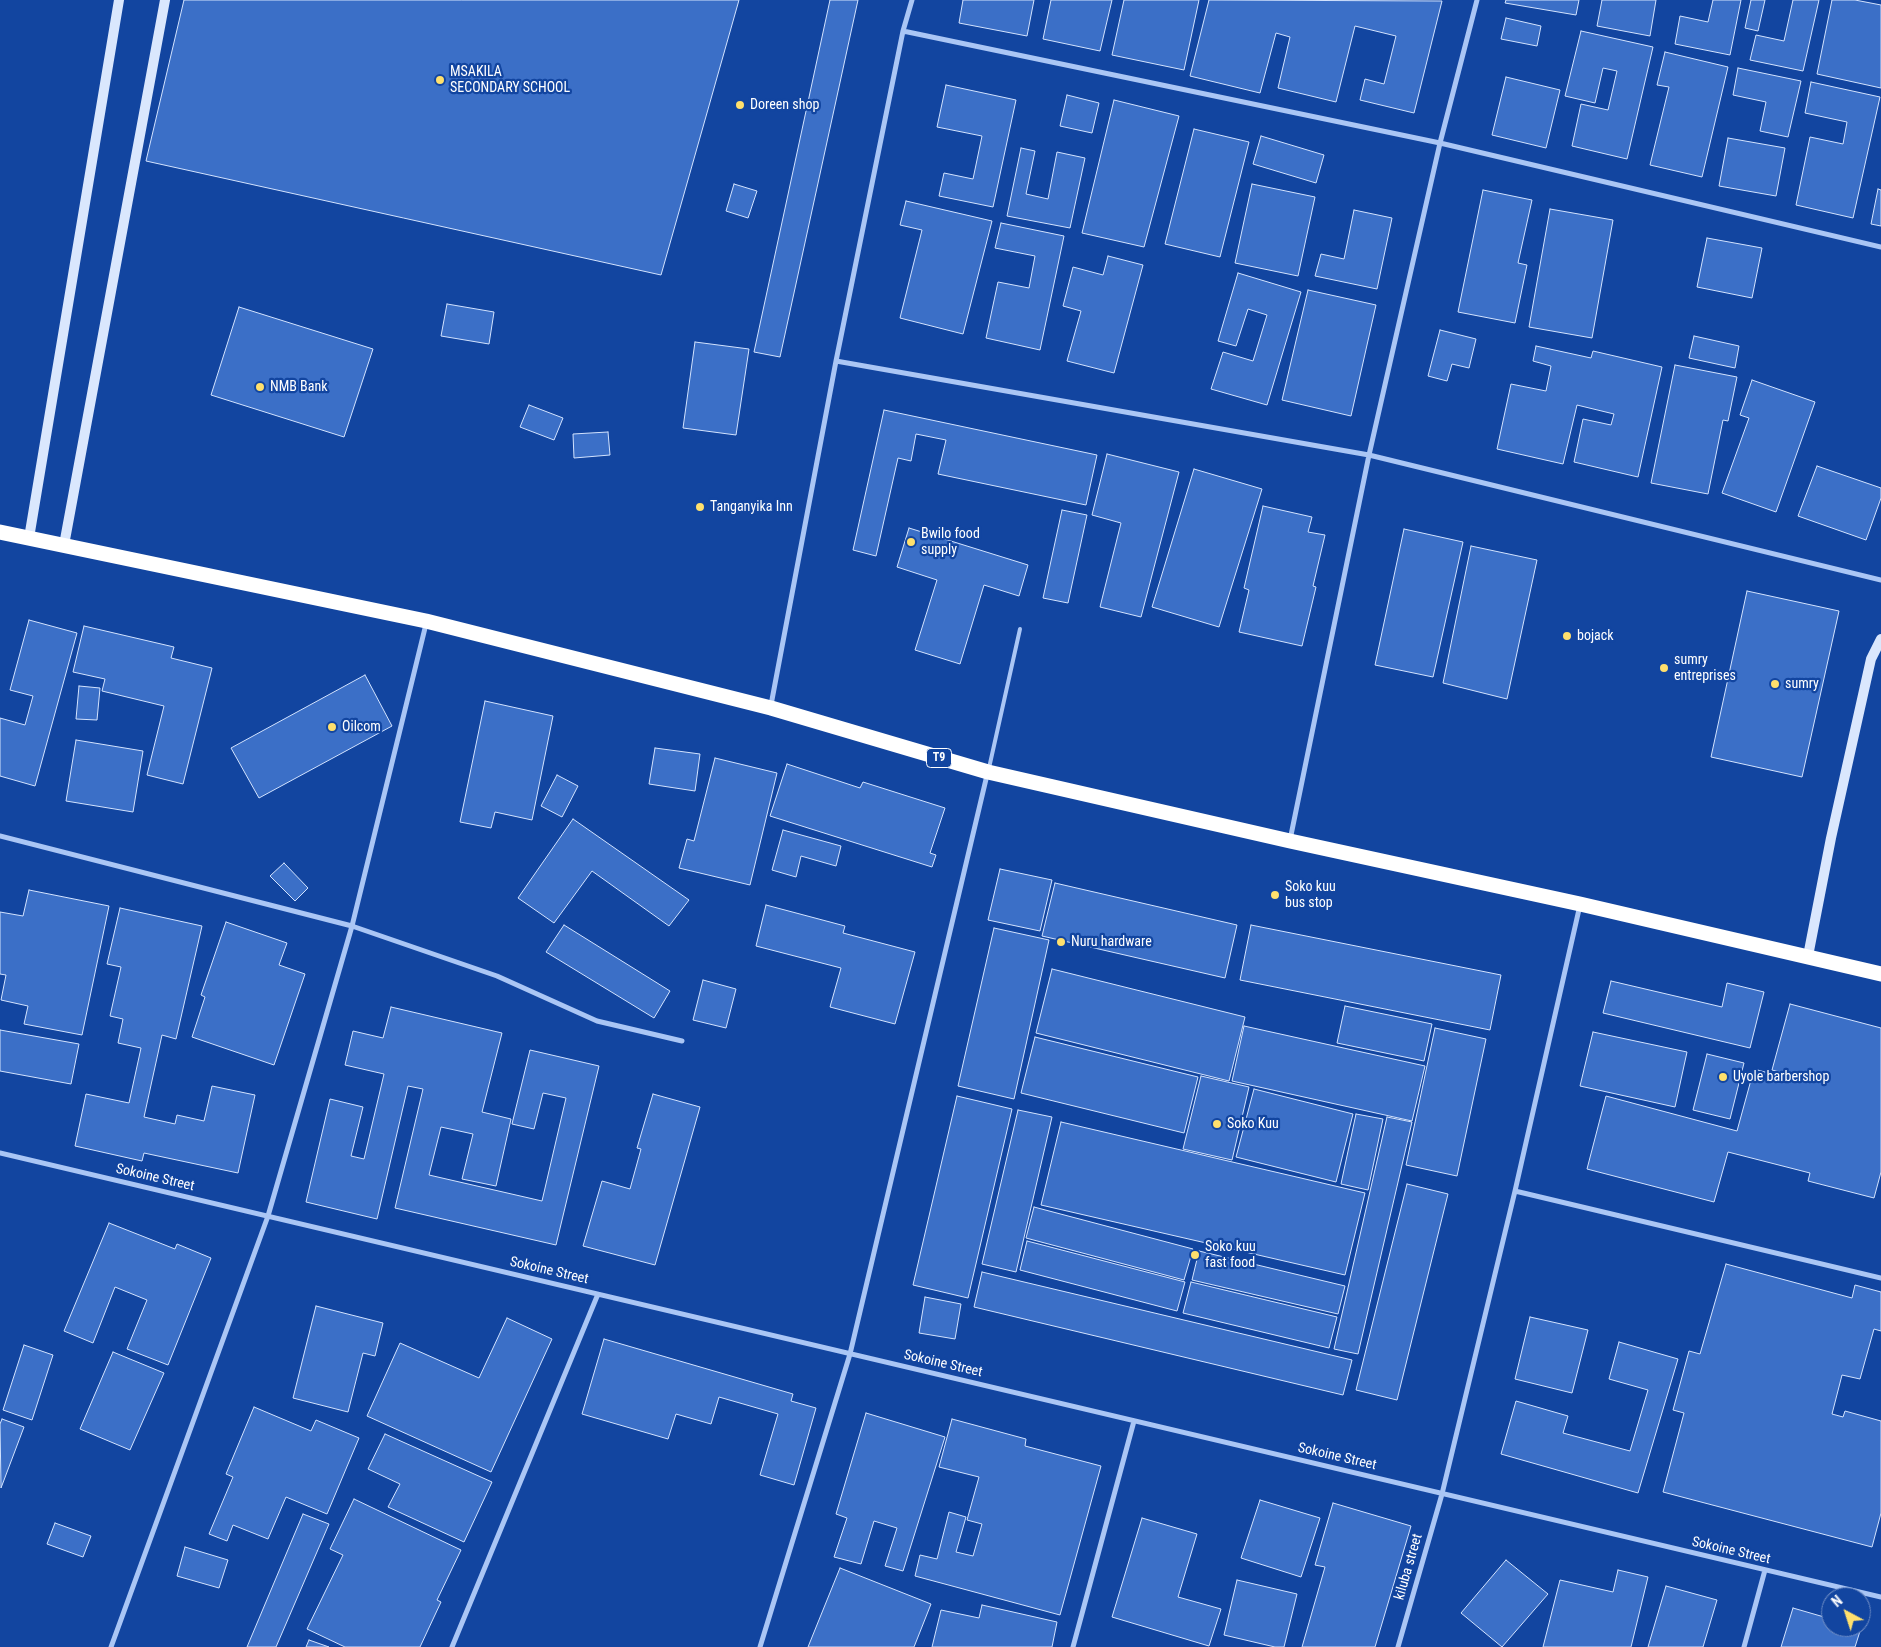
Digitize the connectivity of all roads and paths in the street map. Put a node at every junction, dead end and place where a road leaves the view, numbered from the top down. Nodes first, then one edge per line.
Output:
1 (119, 0) edge
2 (165, 0) edge
3 (912, 0) edge
4 (1477, 0) edge
5 (903, 31) junction
6 (1440, 142) junction
7 (1881, 247) edge
8 (836, 362) junction
9 (1369, 455) junction
10 (0, 532) edge
11 (29, 538) junction
12 (64, 545) junction
13 (1881, 580) edge
14 (426, 622) junction
15 (1020, 629) dead end
16 (1881, 639) edge
17 (771, 708) junction
18 (988, 772) junction
19 (0, 836) edge
20 (1290, 841) junction
21 (1580, 904) junction
22 (352, 926) junction
23 (1808, 956) junction
24 (1881, 974) edge
25 (682, 1041) dead end
26 (0, 1153) edge
27 (1515, 1191) junction
28 (268, 1216) junction
29 (1881, 1278) edge
30 (598, 1294) junction
31 (850, 1354) junction
32 (1134, 1421) junction
33 (1442, 1494) junction
34 (1765, 1570) junction
35 (1881, 1597) edge
36 (111, 1647) edge
37 (452, 1647) edge
38 (760, 1647) edge
39 (1073, 1647) edge
40 (1398, 1647) edge
41 (1744, 1647) edge

1 - 11 main road
2 - 12 main road
3 - 5 street
4 - 6 street
5 - 6 street
5 - 8 street
6 - 7 street
6 - 9 street
8 - 9 street
8 - 17 street
9 - 13 street
9 - 20 street
10 - 11 highway, T9
11 - 12 highway, T9
12 - 14 highway, T9
14 - 17 highway, T9
14 - 22 street
15 - 18 lane
16 - 23 main road
17 - 18 highway, T9
18 - 20 highway, T9
18 - 31 street
19 - 22 street
20 - 21 highway, T9
21 - 23 highway, T9
21 - 27 street, kiluba street
22 - 25 street
22 - 28 street
23 - 24 highway, T9
26 - 28 street, Sokoine Street
27 - 29 street
27 - 33 street, kiluba street
28 - 30 street, Sokoine Street
28 - 36 street
30 - 31 street, Sokoine Street
30 - 37 street
31 - 32 street, Sokoine Street
31 - 38 street
32 - 33 street, Sokoine Street
32 - 39 street
33 - 34 street, Sokoine Street
33 - 40 street, kiluba street
34 - 35 street, Sokoine Street
34 - 41 street

